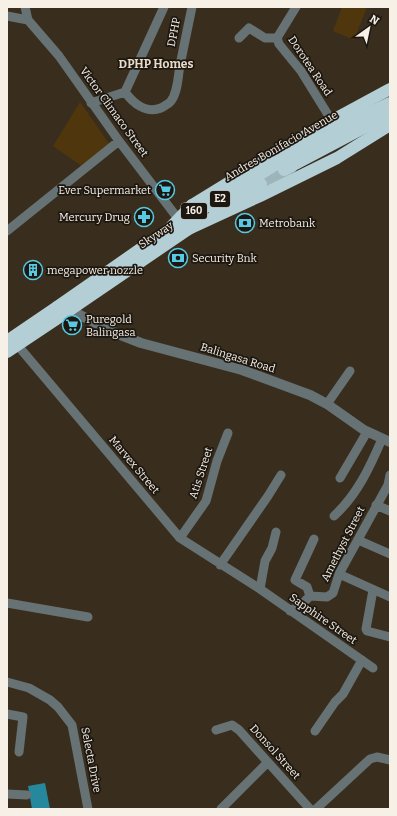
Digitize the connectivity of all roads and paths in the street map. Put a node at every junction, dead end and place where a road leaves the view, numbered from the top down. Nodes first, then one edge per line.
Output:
1 (25, 7) edge
2 (164, 7) edge
3 (192, 7) edge
4 (296, 7) edge
5 (7, 16) edge
6 (28, 20) junction
7 (239, 38) dead end
8 (277, 38) junction
9 (390, 89) edge
10 (125, 92) junction
11 (390, 100) edge
12 (91, 103) junction
13 (390, 103) edge
14 (390, 115) edge
15 (390, 126) edge
16 (336, 129) junction
17 (119, 141) junction
18 (227, 206) junction
19 (179, 220) junction
20 (170, 229) junction
21 (7, 231) edge
22 (184, 232) junction
23 (74, 309) junction
24 (8, 338) edge
25 (18, 346) junction
26 (7, 353) edge
27 (350, 371) dead end
28 (327, 404) junction
29 (367, 432) junction
30 (228, 433) dead end
31 (386, 441) edge
32 (281, 475) dead end
33 (390, 475) edge
34 (340, 478) dead end
35 (376, 505) junction
36 (390, 511) edge
37 (334, 516) dead end
38 (276, 532) dead end
39 (180, 538) junction
40 (314, 539) dead end
41 (358, 540) junction
42 (390, 554) edge
43 (220, 564) junction
44 (339, 574) junction
45 (260, 589) junction
46 (373, 590) junction
47 (310, 596) junction
48 (390, 597) edge
49 (7, 602) edge
50 (290, 611) junction
51 (88, 617) dead end
52 (390, 637) edge
53 (362, 660) junction
54 (373, 668) dead end
55 (7, 682) edge
56 (7, 714) edge
57 (216, 730) dead end
58 (315, 732) dead end
59 (19, 752) dead end
60 (390, 760) edge
61 (268, 762) junction
62 (7, 794) edge
63 (27, 795) dead end
64 (88, 809) edge
65 (221, 809) edge
66 (310, 809) edge
67 (316, 809) edge

1 - 6 street
2 - 10 street, DPHP
3 - 10 street, DPHP
4 - 8 street, Dorotea Road
5 - 6 street
6 - 12 street, Victor Climaco Street
7 - 8 street, Dorotea Road
8 - 16 street, Dorotea Road
9 - 20 highway, bridge
10 - 12 street
11 - 16 main road, Andres Bonifacio Avenue / 160
12 - 17 street, Victor Climaco Street
13 - 20 highway, Skyway / E2
14 - 18 main road, 160
14 - 22 highway, Skyway / E2, bridge
15 - 18 street
15 - 22 highway, bridge
16 - 19 main road, Andres Bonifacio Avenue / 160
17 - 19 street, Victor Climaco Street
17 - 21 street
18 - 23 main road, 160
19 - 24 main road, Andres Bonifacio Avenue / 160
20 - 24 highway, Skyway / E2, bridge
22 - 26 highway, Skyway / E2, bridge
23 - 25 main road, 160
23 - 28 street, Balingasa Road
24 - 25 street, Marvex Street
25 - 26 main road, 160
25 - 39 street, Marvex Street
27 - 28 street
28 - 29 street, Balingasa Road
29 - 31 street, Balingasa Road
29 - 34 street
30 - 39 street, Atis Street
31 - 37 street
32 - 43 street
33 - 35 street, Amethyst Street
35 - 36 street
35 - 41 street, Amethyst Street
38 - 45 street
39 - 43 street, Marvex Street
40 - 47 street
41 - 42 street
41 - 44 street, Amethyst Street
43 - 45 street, Marvex Street
44 - 46 street
44 - 47 street, Amethyst Street
45 - 50 street, Sapphire Street
46 - 48 street
46 - 52 street
47 - 50 street
49 - 51 street
50 - 53 street, Sapphire Street
53 - 54 street, Sapphire Street
53 - 58 street
55 - 64 street, Selecta Drive
56 - 59 street
57 - 61 street, Donsol Street
60 - 67 street
61 - 65 street
61 - 66 street, Donsol Street
62 - 63 street

